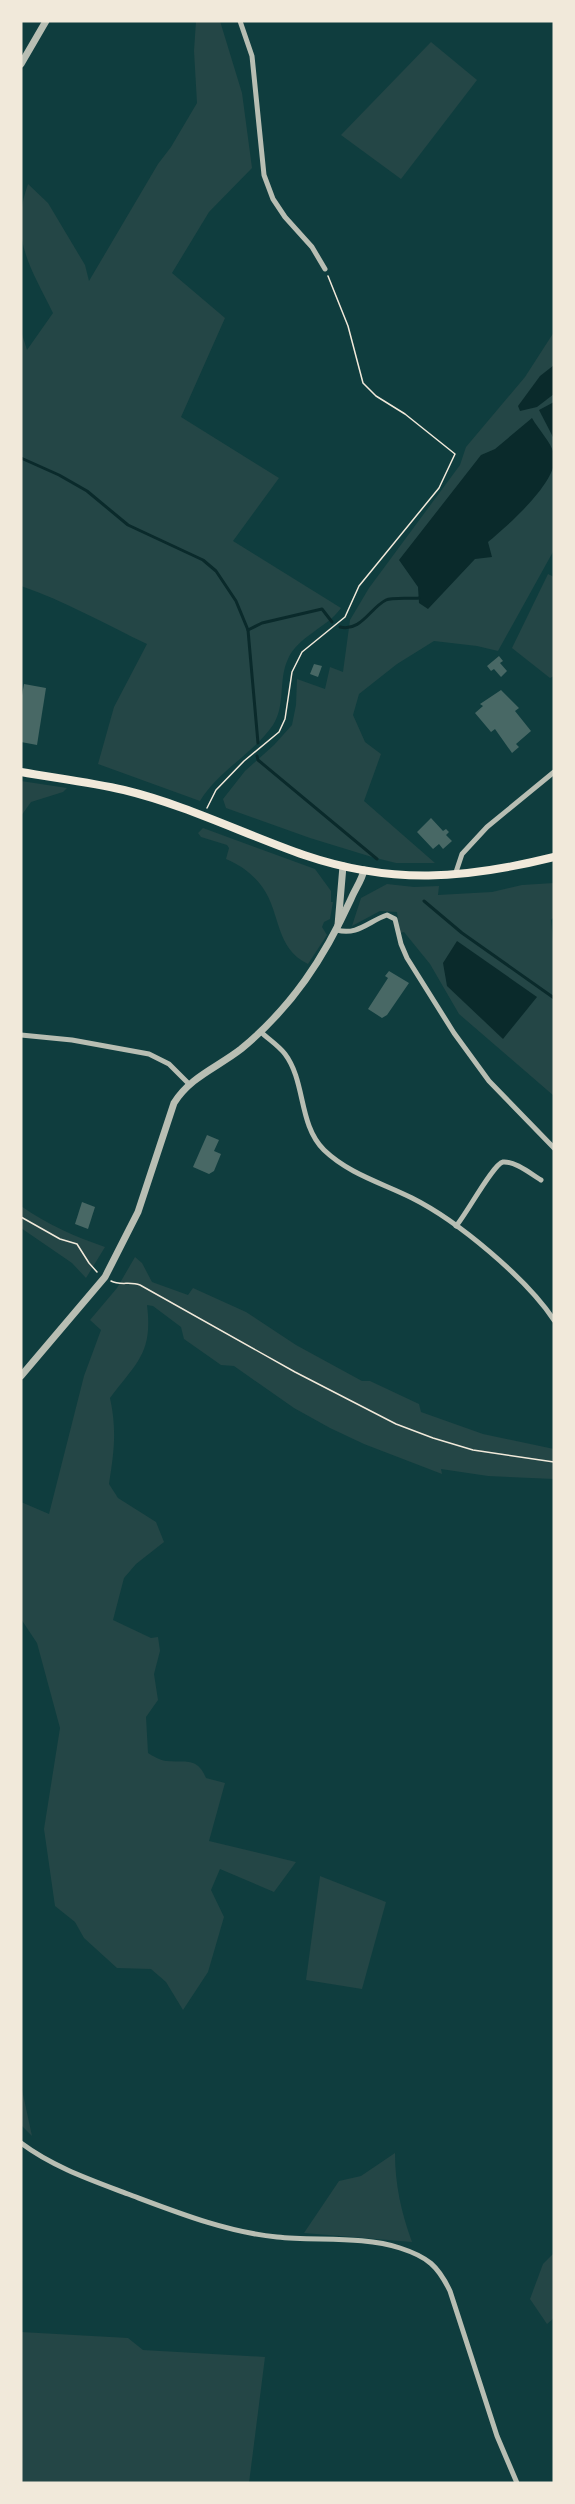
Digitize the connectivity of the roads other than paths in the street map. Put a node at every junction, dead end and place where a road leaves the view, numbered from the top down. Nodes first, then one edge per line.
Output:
1 (46, 21) edge
2 (240, 21) edge
3 (21, 64) edge
4 (325, 269) road end
5 (21, 772) edge
6 (554, 772) edge
7 (554, 857) edge
8 (343, 866) junction
9 (364, 870) junction
10 (455, 876) junction
11 (337, 930) junction
12 (261, 1032) junction
13 (21, 1035) edge
14 (189, 1084) junction
15 (554, 1148) edge
16 (541, 1180) dead end
17 (456, 1226) junction
18 (553, 1318) edge
19 (21, 1376) edge
20 (21, 2143) edge
21 (518, 2483) edge

1 - 3 street
2 - 4 street
5 - 8 main road
6 - 10 street
7 - 10 main road
8 - 9 main road
8 - 11 street
9 - 10 main road
9 - 11 street
11 - 12 street
11 - 15 street
12 - 14 street
12 - 17 street
13 - 14 street
14 - 19 street
16 - 17 street
17 - 18 street
20 - 21 street

